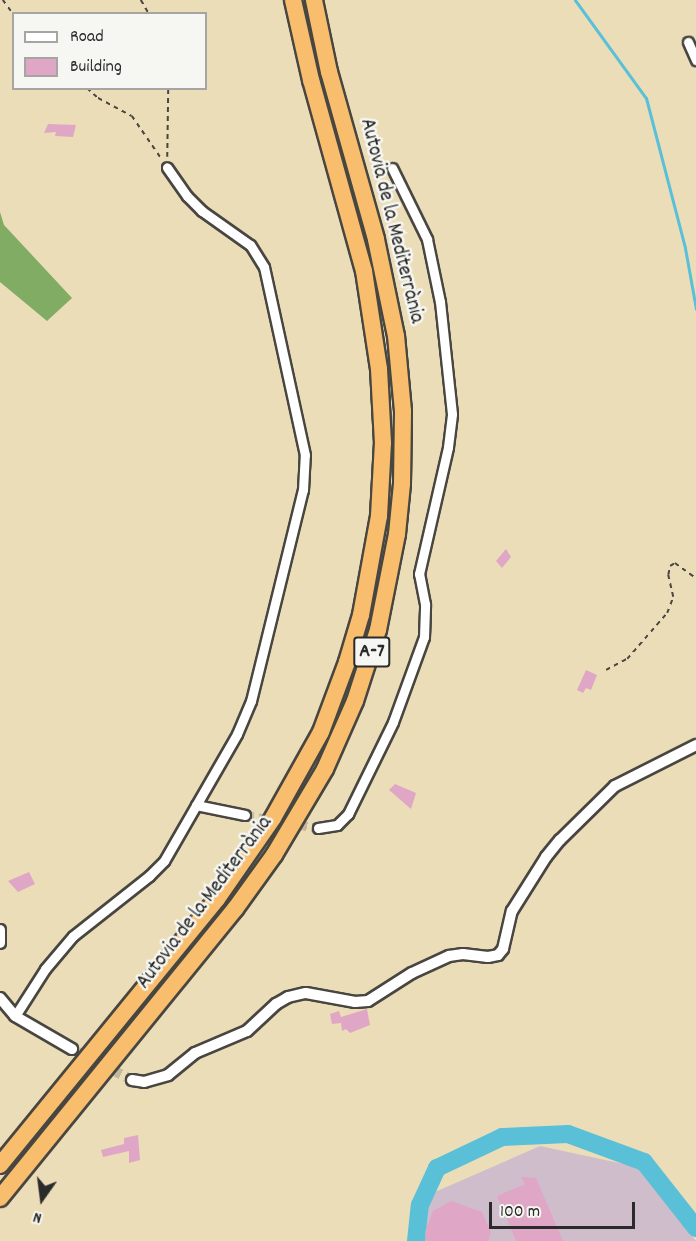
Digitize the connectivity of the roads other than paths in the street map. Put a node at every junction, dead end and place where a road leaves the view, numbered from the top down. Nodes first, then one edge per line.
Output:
1 (293, 0) edge
2 (314, 0) edge
3 (688, 42) dead end
4 (696, 60) edge
5 (167, 167) road end
6 (392, 168) dead end
7 (696, 745) edge
8 (196, 805) junction
9 (245, 815) tunnel mouth
10 (318, 828) tunnel mouth
11 (0, 930) edge
12 (0, 943) edge
13 (0, 998) edge
14 (15, 1016) junction
15 (72, 1050) tunnel mouth
16 (132, 1080) tunnel mouth
17 (0, 1165) edge
18 (0, 1198) edge

1 - 17 highway, Autovia de la Mediterrània / A-7
2 - 18 highway, Autovia de la Mediterrània / A-7
3 - 4 street
5 - 8 street
6 - 10 street
7 - 16 street
8 - 9 street
8 - 14 street
11 - 12 street
13 - 14 street
14 - 15 street

